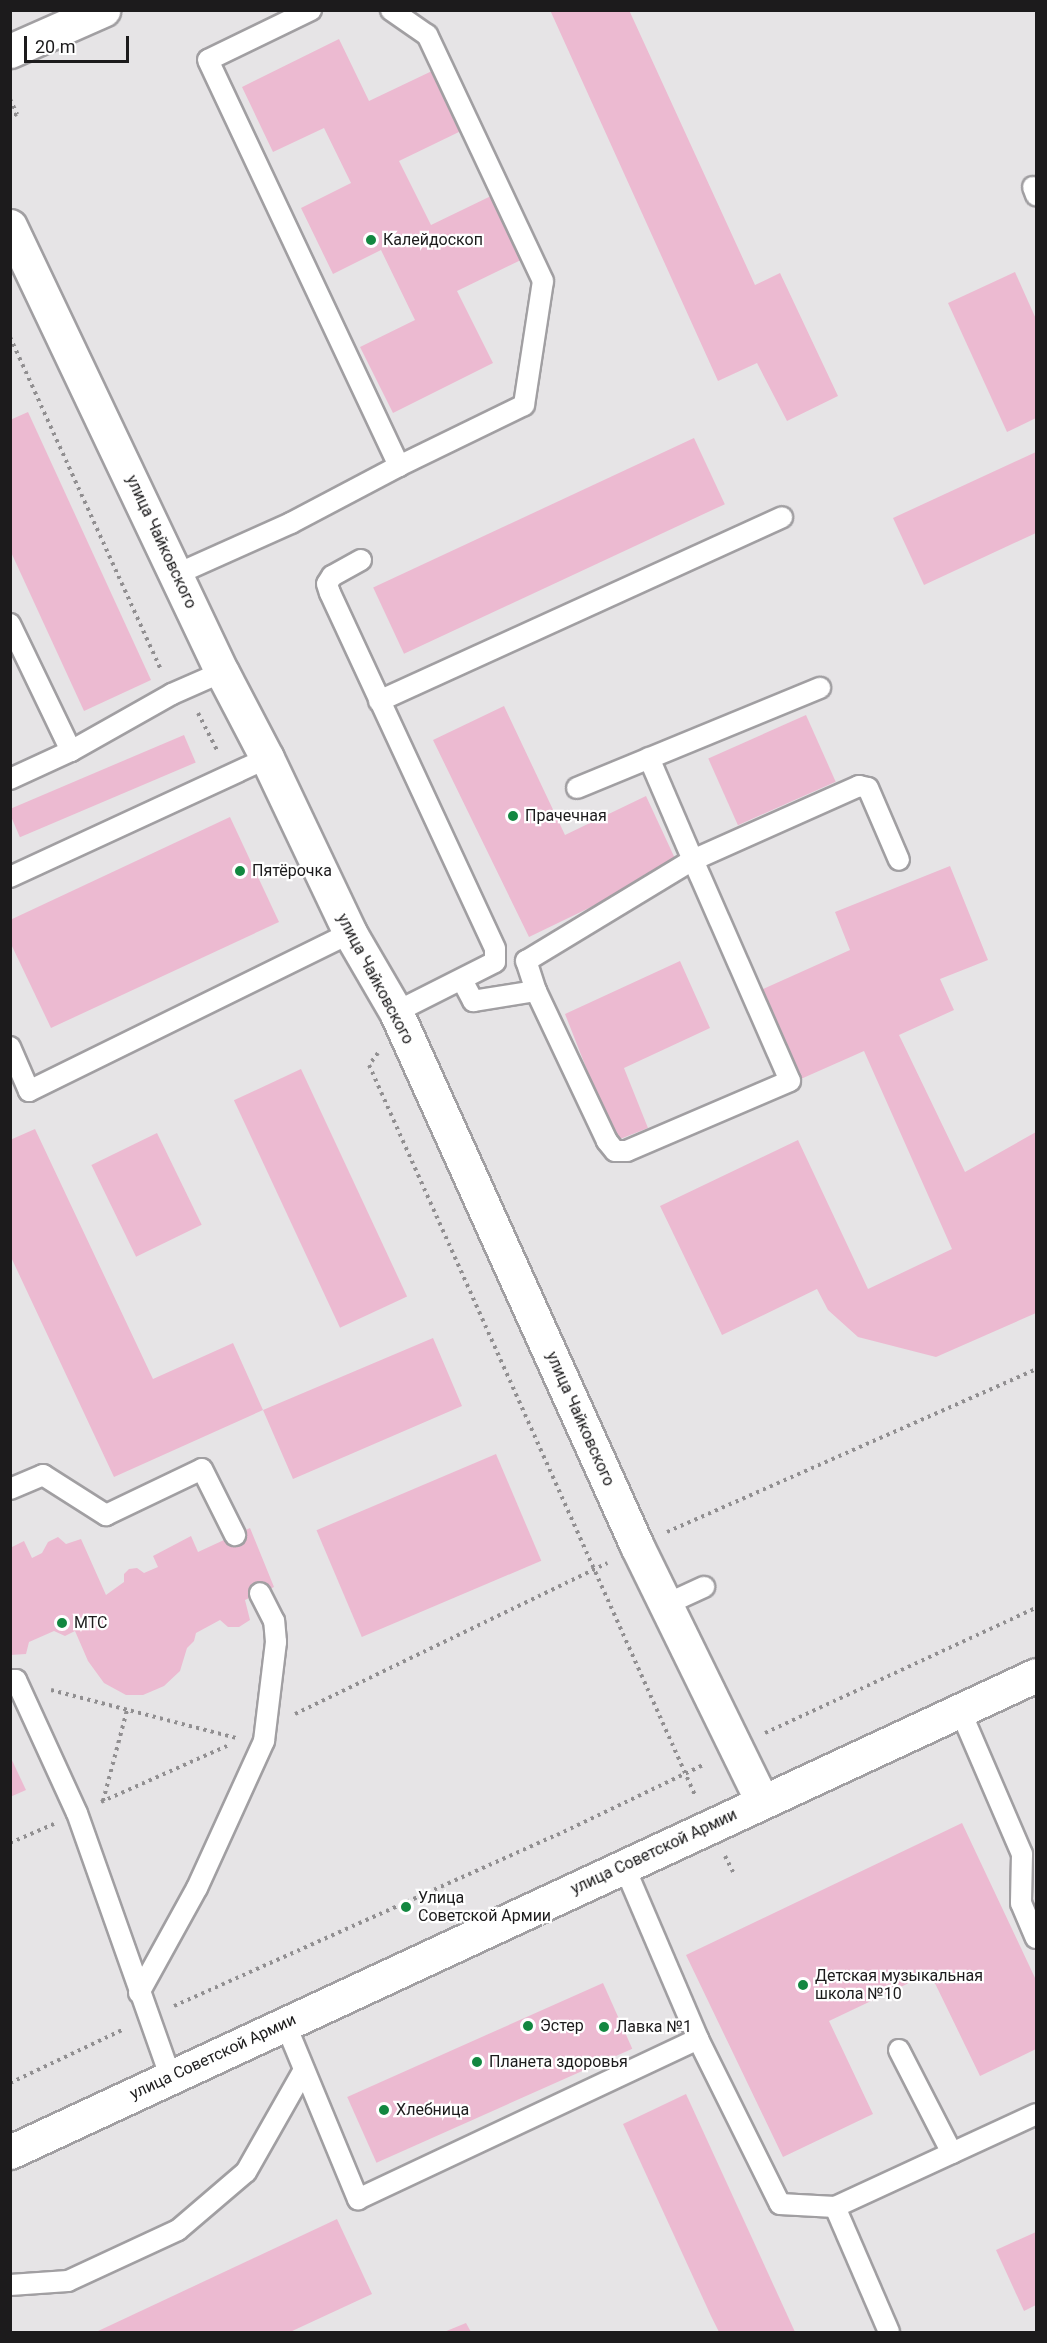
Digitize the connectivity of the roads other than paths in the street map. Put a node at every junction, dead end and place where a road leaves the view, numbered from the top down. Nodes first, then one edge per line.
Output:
1 (311, 10) edge
2 (391, 10) edge
3 (94, 12) edge
4 (10, 51) edge
5 (10, 226) edge
6 (399, 465) junction
7 (782, 517) dead end
8 (361, 560) dead end
9 (177, 574) junction
10 (10, 624) edge
11 (222, 672) junction
12 (820, 688) dead end
13 (379, 701) junction
14 (71, 751) junction
15 (267, 758) junction
16 (649, 758) junction
17 (10, 779) edge
18 (577, 788) dead end
19 (693, 860) junction
20 (899, 860) dead end
21 (10, 877) edge
22 (350, 933) junction
23 (462, 980) junction
24 (536, 991) junction
25 (396, 1012) junction
26 (10, 1047) edge
27 (10, 1489) edge
28 (235, 1535) dead end
29 (704, 1587) dead end
30 (260, 1593) dead end
31 (667, 1604) junction
32 (1036, 1675) edge
33 (13, 1680) edge
34 (960, 1710) junction
35 (762, 1801) junction
36 (624, 1866) junction
37 (1036, 1938) edge
38 (139, 1993) junction
39 (285, 2023) junction
40 (698, 2039) junction
41 (899, 2050) dead end
42 (304, 2070) junction
43 (171, 2078) junction
44 (1036, 2114) edge
45 (10, 2152) edge
46 (952, 2153) junction
47 (835, 2207) junction
48 (10, 2285) edge
49 (889, 2332) edge

1 - 6 lane
2 - 6 lane
3 - 4 street
5 - 9 street, улица Чайковского
6 - 9 lane
7 - 13 lane
8 - 13 lane
9 - 11 street, улица Чайковского
10 - 14 lane
11 - 14 lane
11 - 15 street, улица Чайковского
12 - 16 lane
13 - 23 lane
14 - 17 lane
15 - 21 lane
15 - 22 street, улица Чайковского
16 - 18 lane
16 - 19 lane
19 - 20 lane
19 - 24 lane
19 - 24 lane
22 - 25 street, улица Чайковского
22 - 26 lane
23 - 24 lane
23 - 25 lane
25 - 31 street, улица Чайковского
27 - 28 lane
29 - 31 lane
30 - 38 lane
31 - 35 street, улица Чайковского
32 - 34 street, улица Советской Армии
33 - 38 lane
34 - 35 street, улица Советской Армии
34 - 37 lane
35 - 36 street, улица Советской Армии
36 - 39 street, улица Советской Армии
36 - 40 lane
38 - 43 lane
39 - 42 lane
39 - 43 street, улица Советской Армии
40 - 42 lane
40 - 47 lane
41 - 46 lane
42 - 48 lane
43 - 45 street, улица Советской Армии
44 - 46 lane
46 - 47 lane
47 - 49 lane

